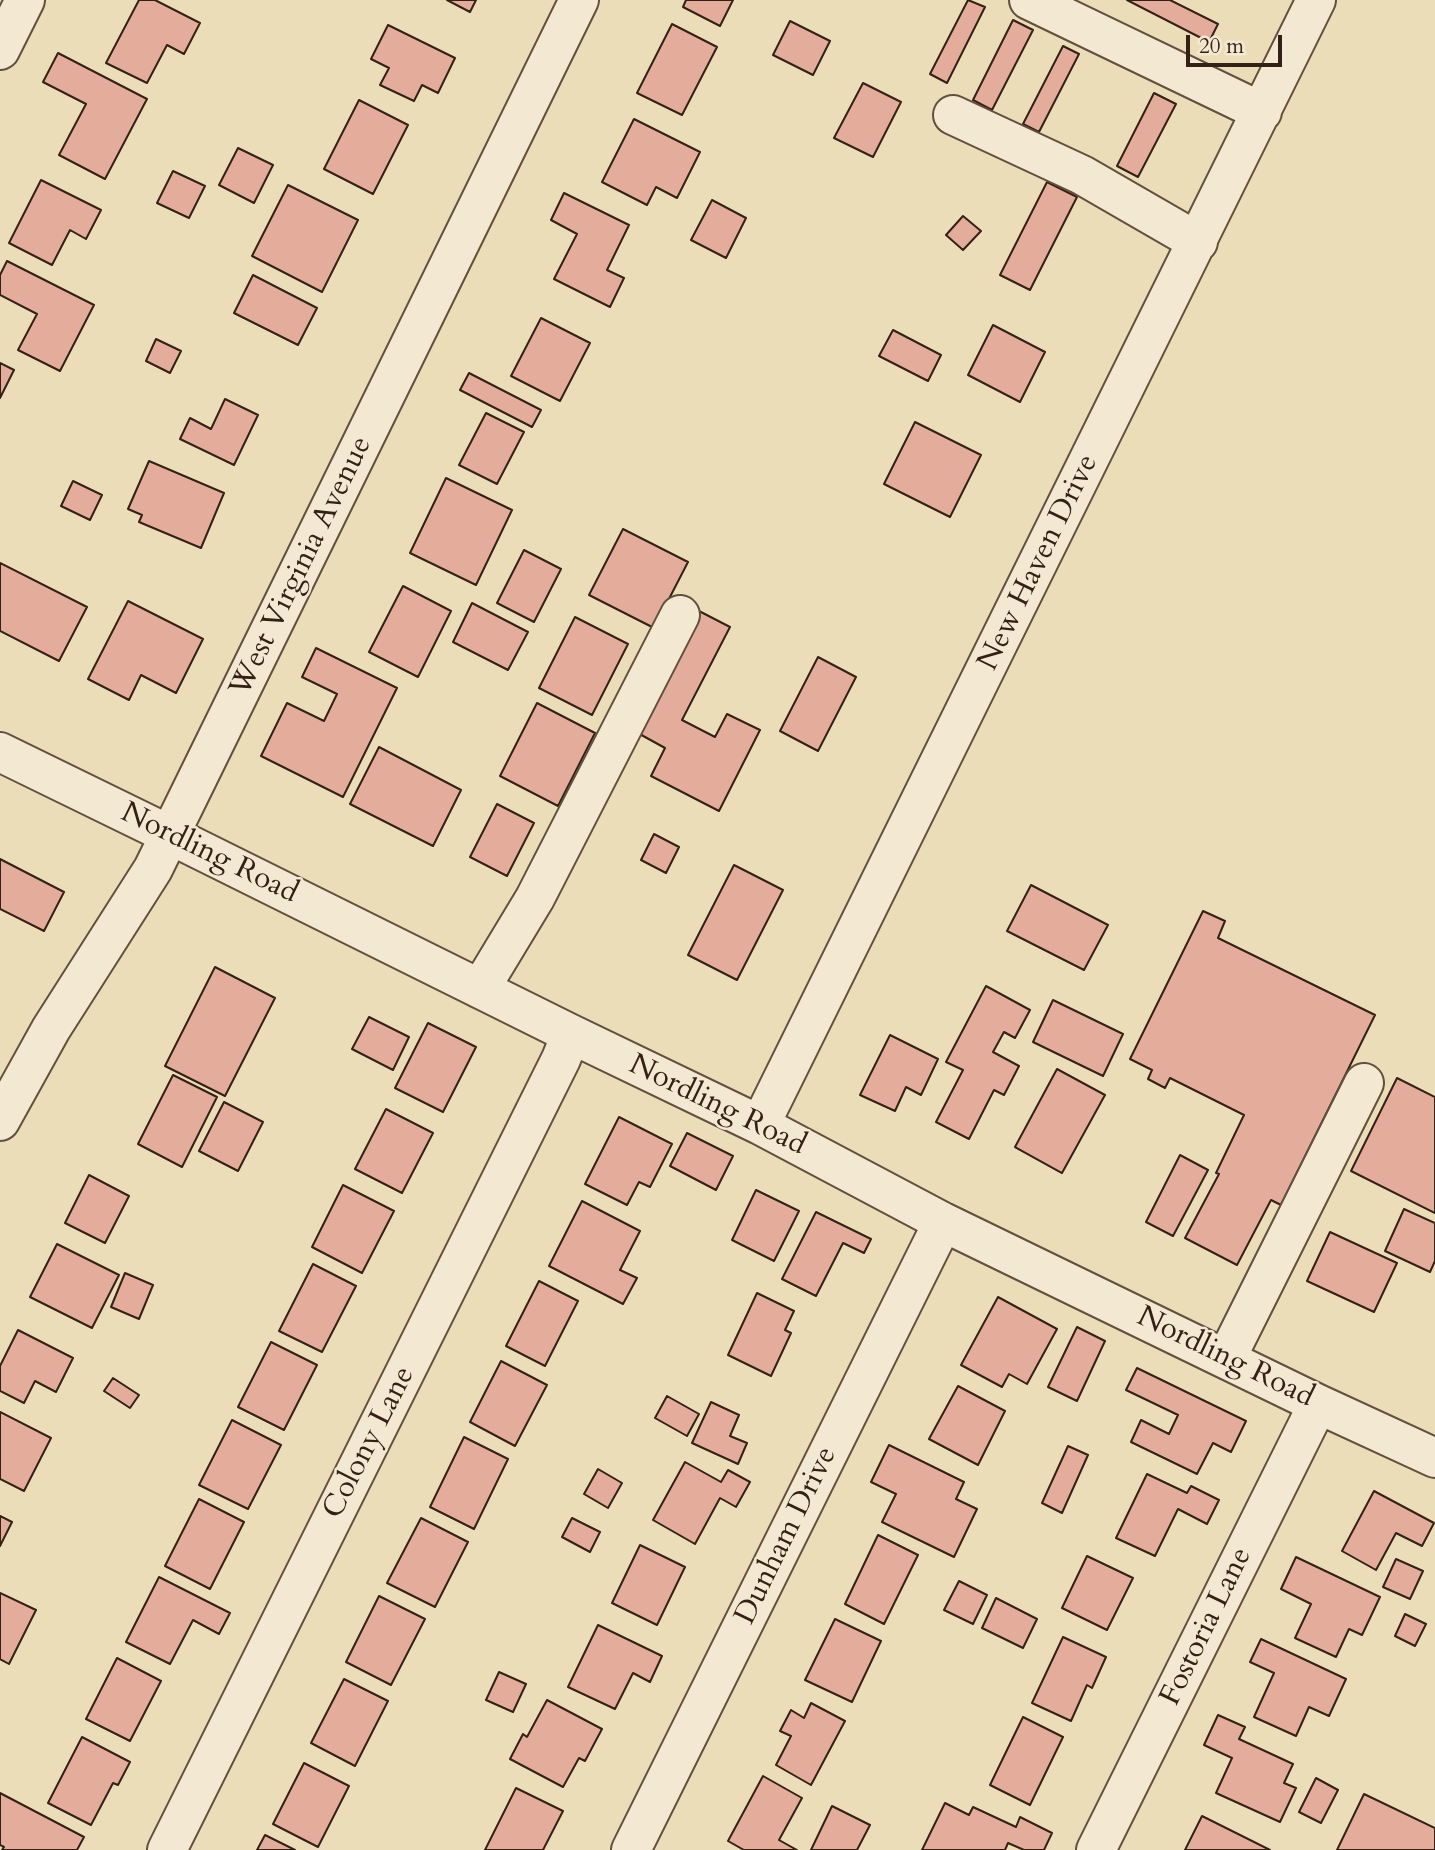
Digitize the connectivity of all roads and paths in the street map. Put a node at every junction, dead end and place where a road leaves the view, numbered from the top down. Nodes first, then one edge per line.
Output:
1 (25, 0) edge
2 (579, 0) edge
3 (1029, 0) edge
4 (1316, 0) edge
5 (0, 50) edge
6 (1262, 112) junction
7 (953, 115) dead end
8 (1198, 242) junction
9 (680, 615) dead end
10 (0, 752) edge
11 (170, 835) junction
12 (480, 989) junction
13 (571, 1034) junction
14 (1364, 1083) dead end
15 (0, 1121) edge
16 (760, 1125) junction
17 (943, 1222) junction
18 (1226, 1359) junction
19 (1318, 1404) junction
20 (1435, 1458) edge
21 (167, 1850) edge
22 (631, 1850) edge
23 (1096, 1850) edge

1 - 5 street
2 - 11 street, West Virginia Avenue
3 - 6 street
4 - 6 street, New Haven Drive
6 - 8 street, New Haven Drive
7 - 8 street
8 - 16 street, New Haven Drive
9 - 12 street
10 - 11 street, Nordling Road
11 - 12 street, Nordling Road
11 - 15 street, West Virginia Avenue
12 - 13 street, Nordling Road
13 - 16 street, Nordling Road
13 - 21 street, Colony Lane
14 - 18 street
16 - 17 street, Nordling Road
17 - 18 street, Nordling Road
17 - 22 street, Dunham Drive
18 - 19 street, Nordling Road
19 - 20 street, Nordling Road
19 - 23 street, Fostoria Lane

